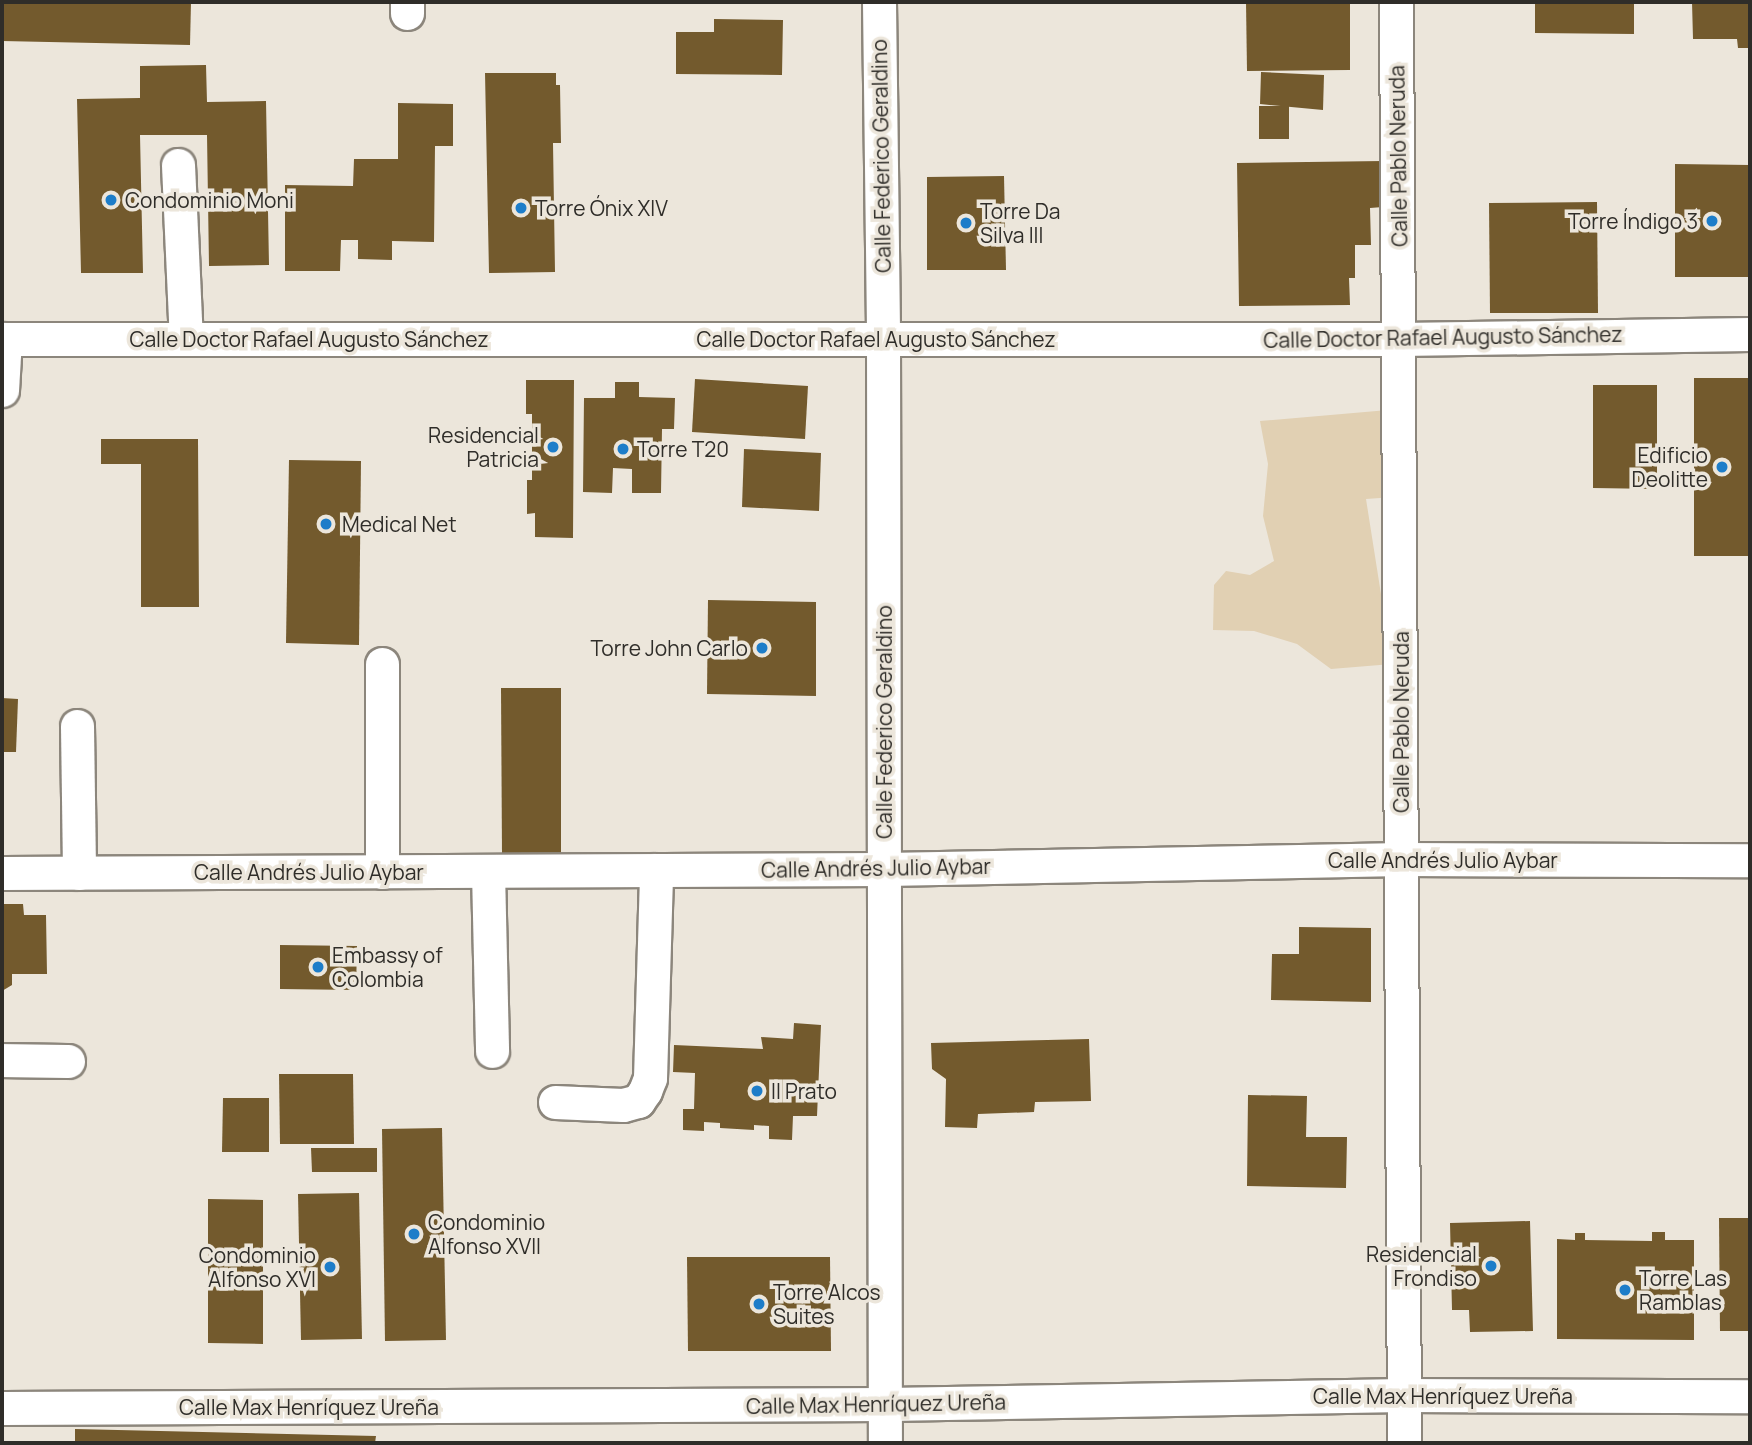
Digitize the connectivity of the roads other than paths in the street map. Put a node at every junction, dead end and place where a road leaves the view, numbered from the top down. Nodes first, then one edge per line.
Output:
1 (879, 2) edge
2 (1396, 2) edge
3 (177, 165) dead end
4 (1750, 334) edge
5 (4, 339) edge
6 (186, 339) junction
7 (884, 339) junction
8 (1400, 339) junction
9 (2, 390) edge
10 (382, 664) dead end
11 (77, 726) dead end
12 (1402, 859) junction
13 (1750, 860) edge
14 (884, 869) junction
15 (656, 870) junction
16 (488, 871) junction
17 (383, 872) junction
18 (2, 873) edge
19 (79, 873) junction
20 (492, 1051) dead end
21 (2, 1060) edge
22 (68, 1061) dead end
23 (555, 1102) dead end
24 (1403, 1395) junction
25 (1750, 1396) edge
26 (886, 1404) junction
27 (2, 1408) edge
28 (885, 1443) edge
29 (1404, 1443) edge

1 - 7 street, Calle Federico Geraldino
2 - 8 street, Calle Pablo Neruda
3 - 6 street
4 - 8 street, Calle Doctor Rafael Augusto Sánchez
5 - 6 street, Calle Doctor Rafael Augusto Sánchez
5 - 9 street
6 - 7 street, Calle Doctor Rafael Augusto Sánchez
7 - 8 street, Calle Doctor Rafael Augusto Sánchez
7 - 14 street, Calle Federico Geraldino
8 - 12 street, Calle Pablo Neruda
10 - 17 street
11 - 19 street
12 - 13 street, Calle Andrés Julio Aybar
12 - 14 street, Calle Andrés Julio Aybar
12 - 24 street, Calle Pablo Neruda
14 - 15 street, Calle Andrés Julio Aybar
14 - 26 street, Calle Federico Geraldino
15 - 16 street, Calle Andrés Julio Aybar
15 - 23 street
16 - 17 street, Calle Andrés Julio Aybar
16 - 20 street
17 - 19 street, Calle Andrés Julio Aybar
18 - 19 street, Calle Andrés Julio Aybar
21 - 22 street
24 - 25 street, Calle Max Henríquez Ureña
24 - 26 street, Calle Max Henríquez Ureña
24 - 29 street, Calle Pablo Neruda
26 - 27 street, Calle Max Henríquez Ureña
26 - 28 street, Calle Federico Geraldino

